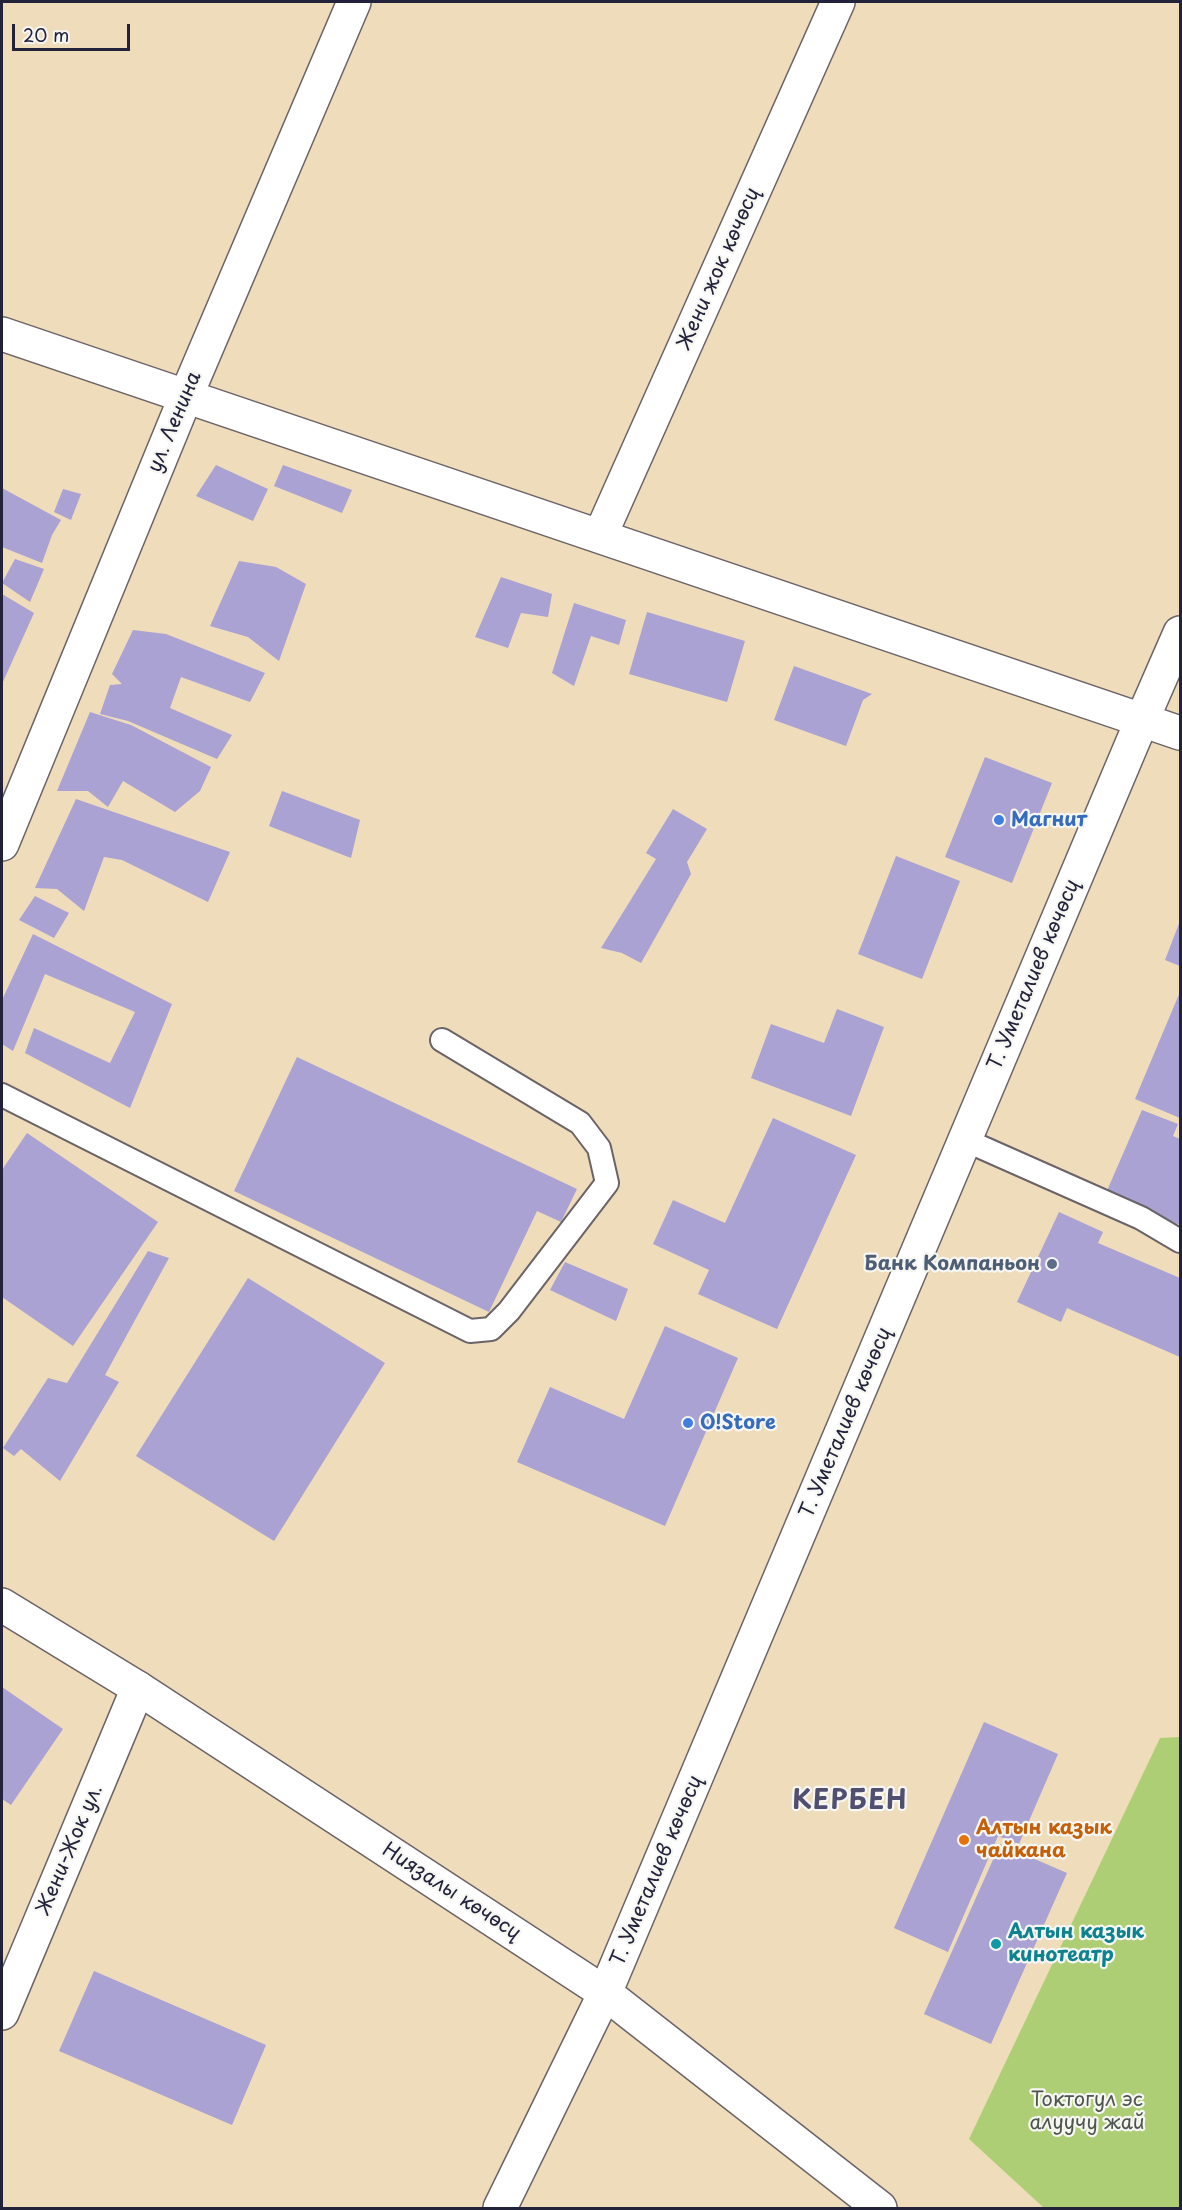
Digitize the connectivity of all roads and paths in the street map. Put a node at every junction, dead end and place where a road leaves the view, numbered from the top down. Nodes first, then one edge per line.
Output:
1 (354, 2) edge
2 (838, 2) edge
3 (2, 334) edge
4 (186, 396) junction
5 (600, 536) junction
6 (1180, 633) edge
7 (1142, 720) junction
8 (1180, 733) edge
9 (2, 844) edge
10 (442, 1040) dead end
11 (2, 1095) edge
12 (965, 1140) junction
13 (1180, 1241) edge
14 (2, 1605) edge
15 (138, 1688) junction
16 (605, 1993) junction
17 (2, 2013) edge
18 (500, 2208) edge
19 (880, 2208) edge

1 - 4 street, ул. Ленина
2 - 5 street, Жени жок көчөсү
3 - 4 street
4 - 5 street
4 - 9 street, ул. Ленина
5 - 7 street
6 - 7 street, Т. Уметалиев көчөсү
7 - 8 street
7 - 12 street, Т. Уметалиев көчөсү
10 - 11 lane
12 - 13 lane
12 - 16 street, Т. Уметалиев көчөсү
14 - 15 street, Ниязалы көчөсү
15 - 16 street, Ниязалы көчөсү
15 - 17 street, Жени-Жок ул.
16 - 18 street, Т. Уметалиев көчөсү
16 - 19 street, Ниязалы көчөсү

